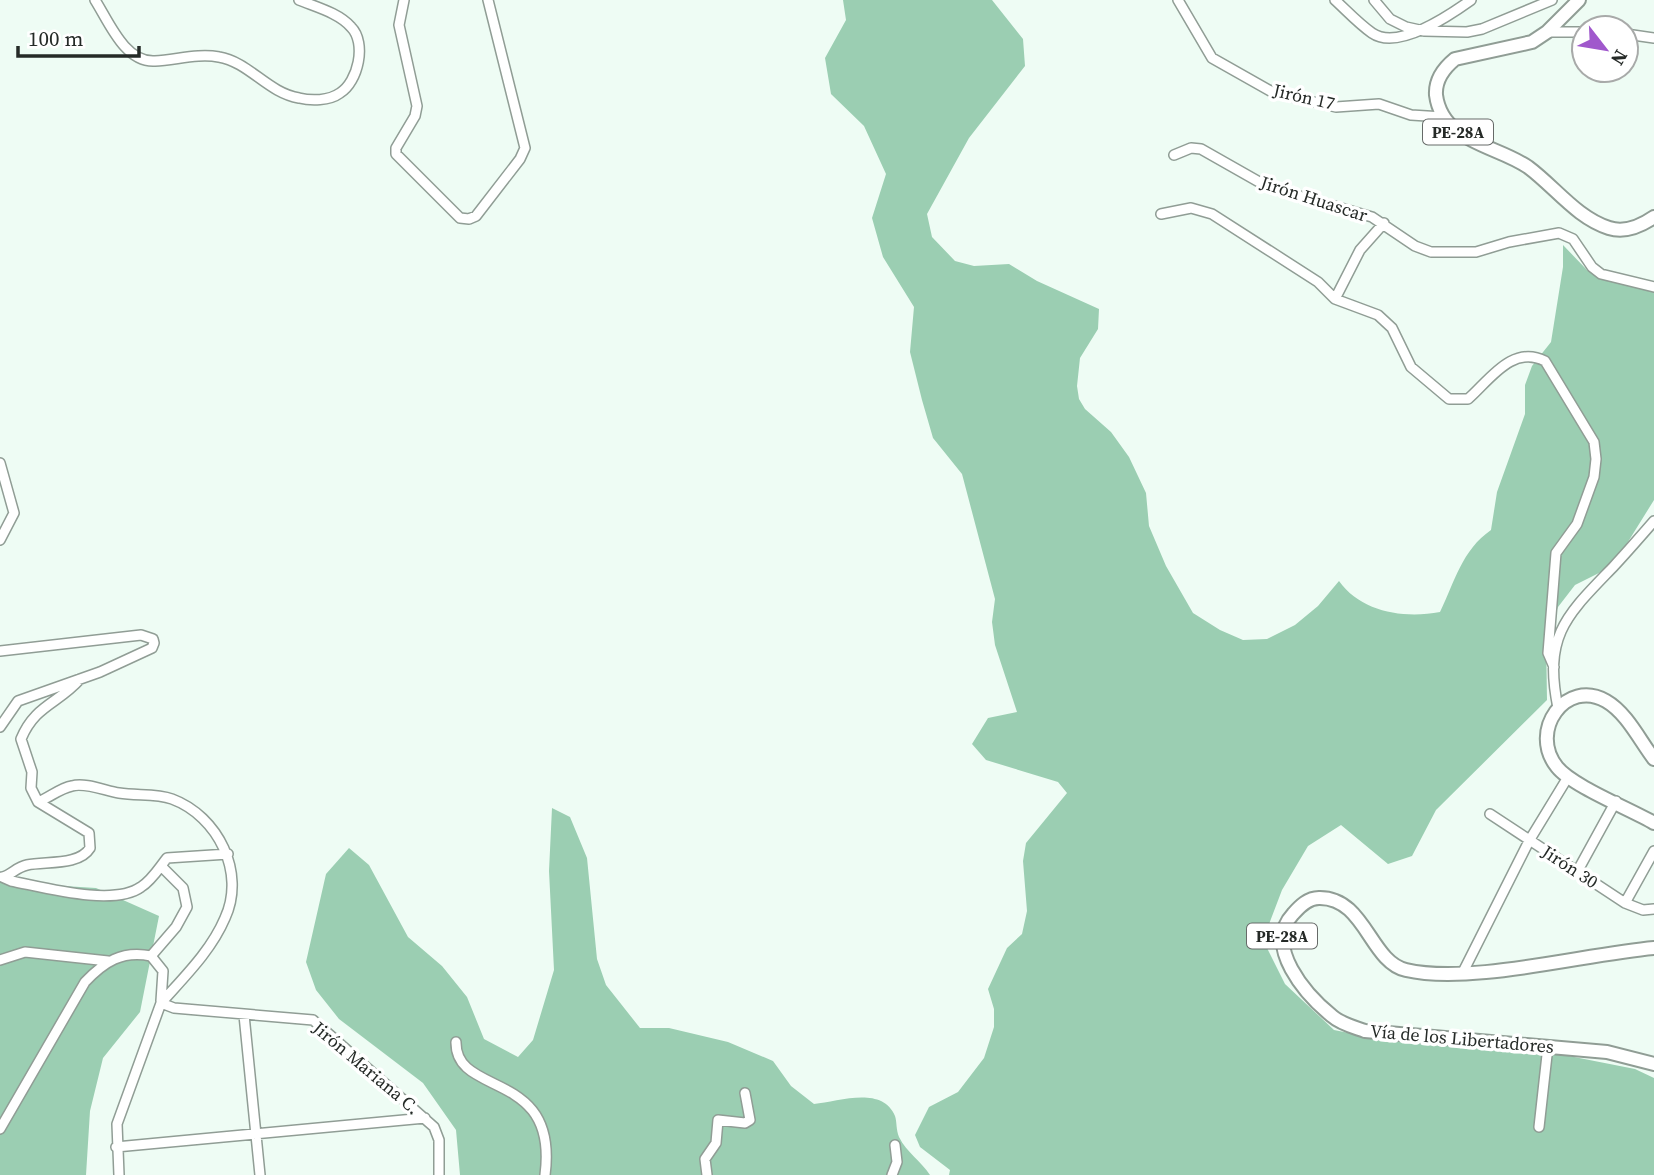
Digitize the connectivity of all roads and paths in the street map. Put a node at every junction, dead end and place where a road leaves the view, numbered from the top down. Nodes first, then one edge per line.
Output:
1 (95, 0) edge
2 (299, 0) edge
3 (404, 0) edge
4 (488, 0) edge
5 (1178, 0) edge
6 (1335, 0) edge
7 (1374, 0) edge
8 (1471, 0) edge
9 (1552, 0) edge
10 (1579, 0) edge
11 (1424, 31) junction
12 (1547, 32) junction
13 (1570, 32) edge
14 (1443, 117) junction
15 (1174, 155) dead end
16 (1161, 214) dead end
17 (1654, 217) edge
18 (1384, 223) junction
19 (1654, 287) edge
20 (1335, 299) junction
21 (0, 463) edge
22 (1654, 521) edge
23 (0, 540) edge
24 (0, 651) edge
25 (1554, 667) junction
26 (82, 677) junction
27 (1558, 708) junction
28 (0, 727) edge
29 (1654, 759) edge
30 (1567, 777) junction
31 (1616, 801) junction
32 (38, 802) junction
33 (1490, 814) dead end
34 (1654, 822) edge
35 (1529, 841) junction
36 (1654, 851) edge
37 (228, 854) junction
38 (160, 866) junction
39 (1577, 872) junction
40 (1, 876) edge
41 (1625, 903) junction
42 (1654, 909) edge
43 (1654, 948) edge
44 (151, 956) junction
45 (0, 960) edge
46 (108, 961) junction
47 (1464, 972) junction
48 (161, 1003) junction
49 (244, 1015) junction
50 (456, 1042) dead end
51 (1548, 1046) junction
52 (1654, 1064) edge
53 (745, 1093) dead end
54 (425, 1118) junction
55 (1539, 1127) dead end
56 (0, 1129) edge
57 (255, 1135) junction
58 (895, 1145) dead end
59 (116, 1147) junction
60 (120, 1175) edge
61 (260, 1175) edge
62 (439, 1175) edge
63 (545, 1175) edge
64 (707, 1175) edge
65 (892, 1175) edge

1 - 2 street
3 - 4 street
5 - 14 street, Jirón 17
6 - 11 street
7 - 11 street
8 - 11 street
9 - 11 street
10 - 12 highway, PE-28A
12 - 13 street
12 - 14 highway, PE-28A
14 - 17 highway, PE-28A
15 - 18 street, Jirón Huascar
16 - 20 street
18 - 19 street, Jirón Huascar
18 - 20 street
20 - 25 street
21 - 23 street
22 - 25 street
24 - 26 street
25 - 27 street
26 - 28 street
26 - 32 street
27 - 29 highway
27 - 30 highway
30 - 31 highway
30 - 35 street
31 - 34 highway
31 - 39 street
32 - 37 street
32 - 40 street
33 - 35 street, Jirón 30
35 - 39 street, Jirón 30
35 - 47 street
36 - 41 street
37 - 38 street
37 - 48 street
38 - 40 street
38 - 44 street
39 - 41 street, Jirón 30
41 - 42 street, Jirón 30
43 - 47 highway, Vía de los Libertadores / PE-28A
44 - 46 street
44 - 48 street
45 - 46 street
46 - 56 street
47 - 51 highway, Vía de los Libertadores / PE-28A
48 - 49 street, Jirón Mariana C.
48 - 59 street
49 - 54 street, Jirón Mariana C.
49 - 57 street
50 - 63 street
51 - 52 highway, Vía de los Libertadores / PE-28A
51 - 55 street
53 - 64 street
54 - 57 street
54 - 62 street, Jirón Mariana C.
57 - 59 street
57 - 61 street
58 - 65 street
59 - 60 street

